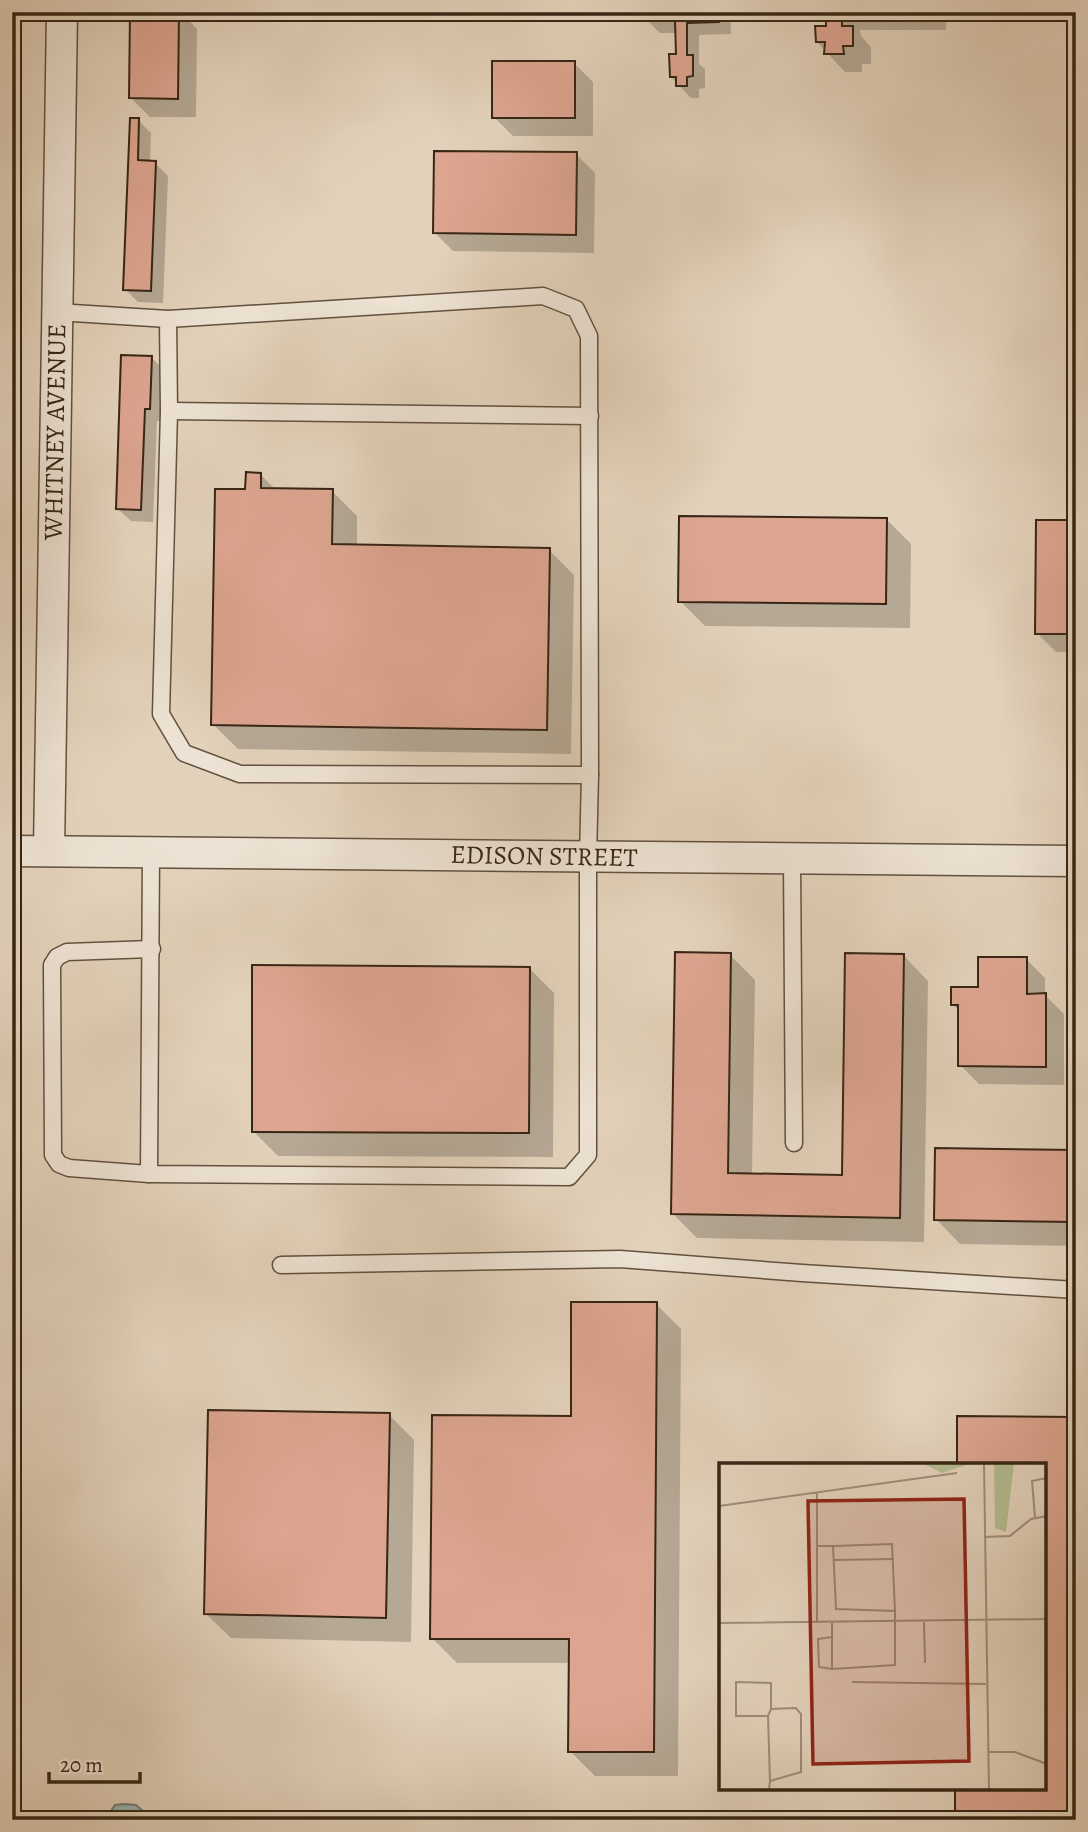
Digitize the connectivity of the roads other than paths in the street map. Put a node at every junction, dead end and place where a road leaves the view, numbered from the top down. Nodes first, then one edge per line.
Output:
1 (62, 12) edge
2 (57, 312) junction
3 (168, 319) junction
4 (169, 411) junction
5 (590, 416) junction
6 (590, 775) junction
7 (12, 851) edge
8 (49, 851) junction
9 (151, 852) junction
10 (588, 857) junction
11 (792, 859) junction
12 (1076, 861) edge
13 (152, 949) junction
14 (794, 1143) dead end
15 (149, 1174) junction
16 (281, 1265) dead end
17 (1076, 1290) edge

1 - 2 street, WHITNEY AVENUE
2 - 3 lane
2 - 8 street, WHITNEY AVENUE
3 - 4 lane
3 - 5 lane
4 - 5 lane
4 - 6 lane
5 - 6 lane
6 - 10 lane
7 - 8 street, EDISON STREET
8 - 9 street, EDISON STREET
9 - 10 street, EDISON STREET
9 - 13 lane
10 - 11 street, EDISON STREET
10 - 15 lane
11 - 12 street, EDISON STREET
11 - 14 lane
13 - 15 lane
13 - 15 lane
16 - 17 lane

